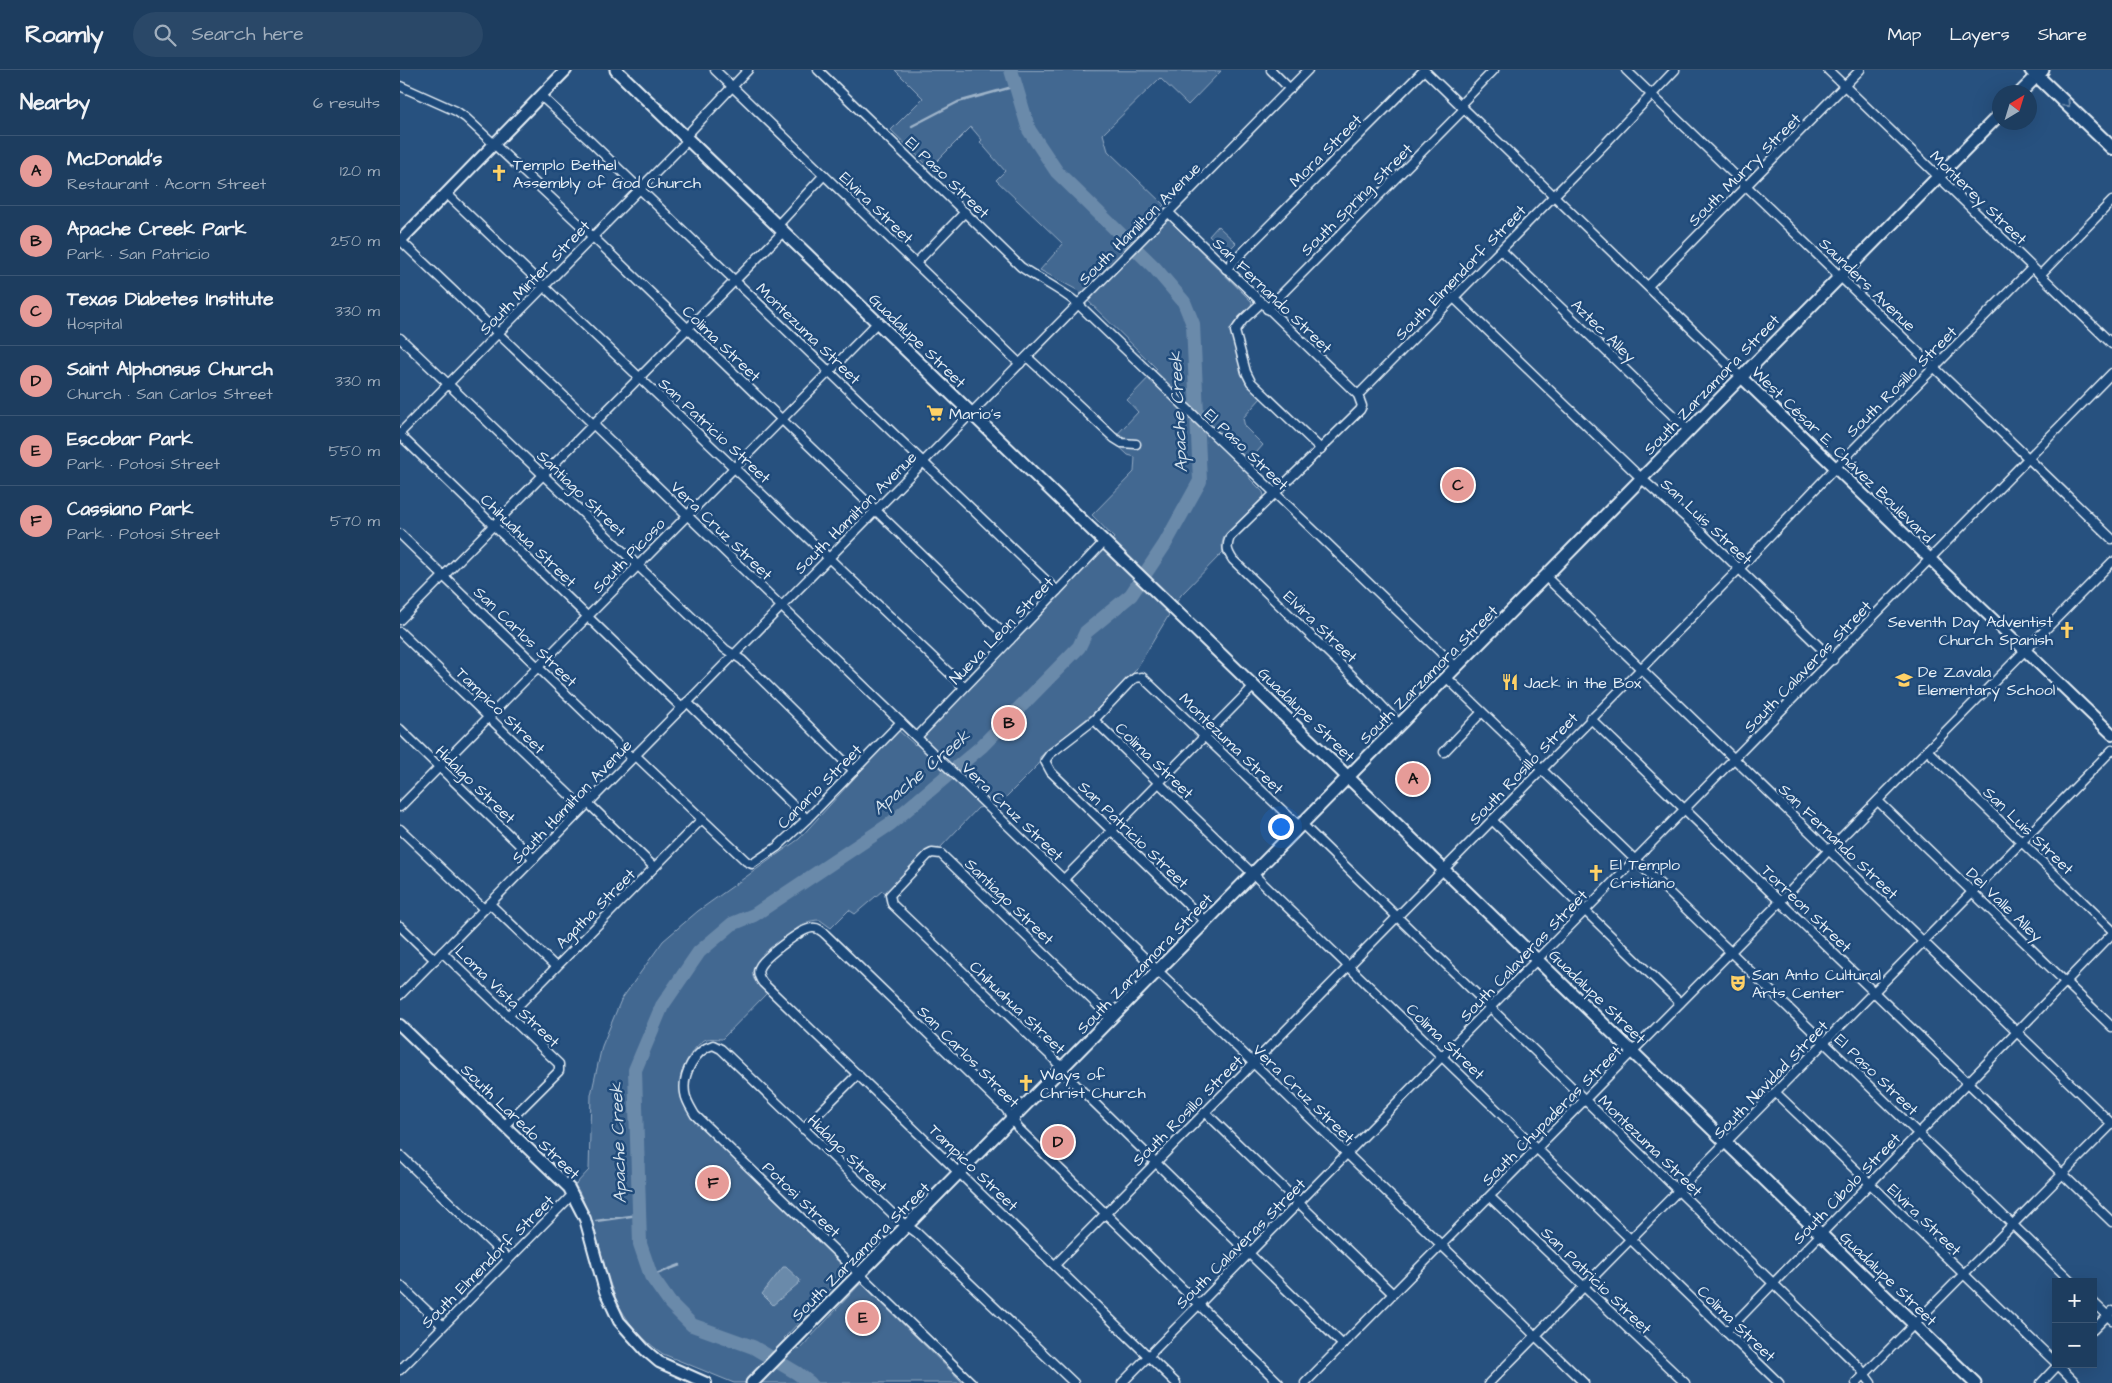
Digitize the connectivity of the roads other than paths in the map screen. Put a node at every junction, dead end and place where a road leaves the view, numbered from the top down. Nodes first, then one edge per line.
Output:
1 (566, 70) edge
2 (616, 70) edge
3 (716, 70) edge
4 (748, 70) edge
5 (818, 70) edge
6 (1271, 70) edge
7 (1308, 70) edge
8 (1424, 70) edge
9 (1494, 70) edge
10 (1626, 70) edge
11 (1675, 70) edge
12 (1828, 70) edge
13 (1860, 70) edge
14 (2037, 72) edge
15 (2027, 85) edge
16 (400, 86) edge
17 (732, 86) junction
18 (1845, 86) junction
19 (1290, 89) junction
20 (1651, 94) junction
21 (541, 96) junction
22 (1462, 107) junction
23 (1992, 122) edge
24 (686, 138) junction
25 (494, 144) junction
26 (2112, 148) edge
27 (824, 175) junction
28 (1938, 177) junction
29 (1747, 186) junction
30 (639, 189) junction
31 (446, 193) junction
32 (1554, 196) junction
33 (2112, 201) edge
34 (964, 212) junction
35 (1169, 213) junction
36 (780, 229) junction
37 (593, 237) junction
38 (400, 240) edge
39 (1501, 250) junction
40 (916, 263) junction
41 (2032, 268) junction
42 (1226, 269) junction
43 (2040, 275) junction
44 (1840, 276) junction
45 (735, 281) junction
46 (545, 286) junction
47 (1648, 286) junction
48 (1454, 298) junction
49 (1078, 304) junction
50 (1264, 306) junction
51 (878, 323) junction
52 (687, 329) junction
53 (498, 334) junction
54 (400, 338) edge
55 (2112, 344) edge
56 (1027, 357) junction
57 (1020, 364) junction
58 (1934, 367) junction
59 (829, 372) junction
60 (2112, 374) edge
61 (639, 377) junction
62 (1741, 377) junction
63 (448, 384) junction
64 (1358, 396) junction
65 (971, 413) junction
66 (782, 419) junction
67 (594, 425) junction
68 (1688, 430) junction
69 (400, 434) edge
70 (1136, 444) dead end
71 (1321, 450) junction
72 (2029, 459) junction
73 (923, 462) junction
74 (1836, 467) junction
75 (734, 468) junction
76 (544, 475) junction
77 (1642, 478) junction
78 (1274, 494) junction
79 (876, 509) junction
80 (687, 515) junction
81 (493, 525) junction
82 (400, 534) edge
83 (2112, 539) edge
84 (1104, 542) junction
85 (829, 557) junction
86 (1930, 559) junction
87 (2112, 562) edge
88 (637, 566) junction
89 (1739, 569) junction
90 (444, 576) junction
91 (1546, 577) junction
92 (1057, 591) junction
93 (781, 606) junction
94 (588, 616) junction
95 (400, 620) edge
96 (400, 632) edge
97 (1010, 640) junction
98 (2025, 651) junction
99 (733, 655) junction
100 (1833, 660) junction
101 (538, 667) junction
102 (1456, 668) junction
103 (1640, 668) junction
104 (1447, 678) junction
105 (1254, 686) junction
106 (964, 687) junction
107 (684, 705) junction
108 (1482, 712) junction
109 (489, 717) junction
110 (1590, 718) junction
111 (1094, 720) junction
112 (901, 722) junction
113 (1400, 725) junction
114 (400, 729) edge
115 (2112, 734) edge
116 (1205, 736) junction
117 (917, 737) junction
118 (1927, 750) junction
119 (2112, 750) edge
120 (1444, 752) dead end
121 (634, 756) junction
122 (1735, 759) junction
123 (439, 768) junction
124 (1541, 769) junction
125 (854, 771) junction
126 (1349, 777) junction
127 (1160, 783) junction
128 (1880, 800) junction
129 (586, 806) junction
130 (400, 807) edge
131 (1685, 810) junction
132 (702, 819) junction
133 (807, 819) junction
134 (1492, 820) junction
135 (1301, 826) junction
136 (400, 829) edge
137 (1111, 831) junction
138 (2022, 842) junction
139 (1829, 850) junction
140 (534, 859) junction
141 (1636, 860) junction
142 (752, 864) joint
143 (654, 868) junction
144 (1443, 870) junction
145 (1253, 874) junction
146 (1064, 879) junction
147 (1973, 891) junction
148 (889, 898) joint
149 (1780, 902) junction
150 (487, 906) junction
151 (1586, 910) junction
152 (1397, 918) junction
153 (1206, 922) junction
154 (400, 926) edge
155 (2112, 930) edge
156 (2112, 934) edge
157 (1923, 942) junction
158 (442, 952) junction
159 (1730, 952) junction
160 (435, 960) junction
161 (1538, 960) junction
162 (1349, 966) junction
163 (556, 967) junction
164 (758, 969) joint
165 (1159, 971) junction
166 (2066, 983) junction
167 (1874, 993) junction
168 (400, 995) edge
169 (1680, 1004) junction
170 (1490, 1008) junction
171 (508, 1016) junction
172 (1112, 1019) junction
173 (400, 1025) edge
174 (2112, 1027) edge
175 (2017, 1033) junction
176 (1825, 1042) junction
177 (714, 1045) joint
178 (1632, 1052) junction
179 (1442, 1057) junction
180 (1253, 1063) junction
181 (1062, 1069) junction
182 (858, 1074) junction
183 (1968, 1083) junction
184 (1776, 1092) junction
185 (1584, 1100) junction
186 (1205, 1112) junction
187 (1012, 1119) junction
188 (2112, 1124) edge
189 (505, 1125) junction
190 (803, 1129) junction
191 (1919, 1134) junction
192 (1726, 1143) junction
193 (1536, 1149) junction
194 (1347, 1154) junction
195 (400, 1155) edge
196 (1154, 1163) junction
197 (960, 1173) junction
198 (2062, 1174) junction
199 (1869, 1184) junction
200 (1679, 1191) junction
201 (573, 1194) junction
202 (1490, 1197) junction
203 (1298, 1203) junction
204 (1104, 1214) junction
205 (2112, 1222) edge
206 (2013, 1225) junction
207 (907, 1226) junction
208 (1820, 1234) junction
209 (1631, 1240) junction
210 (1441, 1244) junction
211 (1248, 1254) junction
212 (508, 1259) junction
213 (1055, 1265) junction
214 (859, 1274) junction
215 (1964, 1275) junction
216 (2068, 1278) edge
217 (1773, 1282) junction
218 (400, 1285) edge
219 (1584, 1287) junction
220 (1392, 1294) junction
221 (1198, 1305) junction
222 (2097, 1305) edge
223 (2110, 1315) edge
224 (1914, 1325) junction
225 (443, 1326) junction
226 (2097, 1326) edge
227 (1726, 1332) junction
228 (1536, 1337) junction
229 (1343, 1345) junction
230 (1148, 1356) junction
231 (2052, 1359) edge
232 (2054, 1368) edge
233 (2061, 1368) edge
234 (400, 1370) edge
235 (1864, 1375) junction
236 (706, 1383) edge
237 (752, 1383) edge
238 (972, 1383) edge
239 (1074, 1383) edge
240 (1122, 1383) edge
241 (1176, 1383) edge
242 (1279, 1383) edge
243 (1305, 1383) edge
244 (1489, 1383) edge
245 (1584, 1383) edge
246 (1685, 1383) edge
247 (1779, 1383) edge
248 (1856, 1383) edge
249 (1871, 1383) edge
250 (1975, 1383) edge
251 (2041, 1383) edge
252 (2076, 1383) edge

1 - 21 street
2 - 24 main road, Guadalupe Street
3 - 17 street, Elvira Street
4 - 17 street, South Minter Street
5 - 34 street, El Paso Street
6 - 19 street
7 - 19 street, South Hamilton Avenue
8 - 22 street, West César E. Chávez Boulevard
8 - 42 street, Mora Street
9 - 22 street, South Spring Street
10 - 20 street, Saunders Avenue
11 - 20 street, South Elmendorf Street
12 - 18 street, Monterey Street
13 - 18 street, South Murry Street
14 - 15 main road
14 -> 26 main road
16 - 25 street, Colima Street
17 - 24 street, South Minter Street
17 - 27 street, Elvira Street
18 - 28 street, Monterey Street
18 - 29 street, South Murry Street
19 - 35 street, South Hamilton Avenue
20 - 29 street, Saunders Avenue
20 - 32 street, South Elmendorf Street
21 - 25 street
21 - 30 street, Montezuma Street
22 - 32 street, West César E. Chávez Boulevard
22 - 50 street, South Spring Street
23 - 28 main road, South Zarzamora Street
24 - 30 street, South Minter Street
24 - 36 main road, Guadalupe Street
25 - 31 street
25 - 37 street, Colima Street
27 - 36 street
27 - 40 street, Elvira Street
28 - 41 street, Monterey Street
28 - 44 main road, South Zarzamora Street
29 - 44 street, Saunders Avenue
29 - 47 street, South Murry Street
30 - 37 street, South Minter Street
30 - 45 street, Montezuma Street
31 - 38 street
31 - 46 street, San Patricio Street
32 - 39 street, South Elmendorf Street
32 - 47 street, West César E. Chávez Boulevard
33 - 43 street
34 - 40 street
34 - 49 street, El Paso Street
35 - 42 street, San Fernando Street
35 - 49 street, South Hamilton Avenue
36 - 45 street
36 - 51 main road, Guadalupe Street
37 - 46 street, South Minter Street
37 - 52 street, Colima Street
38 - 53 street, Vera Cruz Street
39 - 48 street, South Elmendorf Street
39 - 68 street, Aztec Alley
40 - 57 street, Elvira Street
41 - 43 street, Monterey Street
41 - 58 street, South Rosillo Street
42 - 50 street, San Fernando Street
43 - 55 street, Monterey Street
44 - 58 street, Saunders Avenue
44 - 62 main road, South Zarzamora Street
45 - 52 street
45 - 59 street, Montezuma Street
46 - 53 street, South Minter Street
46 - 61 street, San Patricio Street
47 - 62 street, West César E. Chávez Boulevard
48 - 64 street, South Elmendorf Street
48 - 77 street, San Luis Street
49 - 56 street, South Hamilton Avenue
49 - 78 street, El Paso Street
50 - 64 street, San Fernando Street
50 - 71 street, South Spring Street
51 - 59 street, South Picoso
51 - 65 main road, Guadalupe Street
52 - 61 street
52 - 66 street, Colima Street
53 - 63 street, South Minter Street
53 - 67 street, Vera Cruz Street
54 - 63 street, Santiago Street
56 - 57 street, South Hamilton Avenue
56 - 70 street
57 - 65 street, South Hamilton Avenue
58 - 72 street, Saunders Avenue
58 - 74 street, South Rosillo Street
59 - 66 street, South Picoso
59 - 73 street, Montezuma Street
60 - 72 street, South Calaveras Street
61 - 67 street
61 - 75 street, San Patricio Street
62 - 68 main road, South Zarzamora Street
62 - 74 street, West César E. Chávez Boulevard
63 - 69 street, South Minter Street
63 - 76 street, Santiago Street
64 - 71 street
65 - 73 street, South Hamilton Avenue
65 - 84 main road, Guadalupe Street
66 - 75 street, South Picoso
66 - 79 street, Colima Street
67 - 76 street
67 - 80 street, Vera Cruz Street
68 - 77 main road, South Zarzamora Street
69 - 81 street, Chihuahua Street
71 - 78 street
72 - 83 street, Saunders Avenue
72 - 86 street, South Calaveras Street
73 - 79 street, South Hamilton Avenue
73 - 92 street, Montezuma Street
74 - 86 street, West César E. Chávez Boulevard
74 - 89 street, South Rosillo Street
75 - 80 street, South Picoso
75 - 85 street, San Patricio Street
76 - 81 street
76 - 88 street, Santiago Street
77 - 89 street, San Luis Street
77 - 91 main road, South Zarzamora Street
78 - 102 street, El Paso Street
78 - 113 street, Elvira Street
79 - 85 street, South Hamilton Avenue
79 - 97 street, Colima Street
80 - 88 street, South Picoso
80 - 93 street, Vera Cruz Street
81 - 90 street
81 - 94 street, Chihuahua Street
82 - 90 street, San Carlos Street
84 - 92 street, Nueva Leon Street
84 - 105 main road, Guadalupe Street
85 - 93 street, South Hamilton Avenue
85 - 106 street, San Patricio Street
86 - 98 street, West César E. Chávez Boulevard
86 - 100 street, South Calaveras Street
87 - 98 street, South Chupaderas Street
88 - 94 street, South Picoso
88 - 99 street, Santiago Street
89 - 100 street, San Luis Street
89 - 103 street, South Rosillo Street
90 - 95 street
90 - 101 street, San Carlos Street
91 - 102 main road, South Zarzamora Street
91 - 103 street, San Fernando Street
92 - 97 street, Nueva Leon Street
93 - 99 street, South Hamilton Avenue
93 - 112 street, Vera Cruz Street
94 - 101 street, South Picoso
94 - 107 street, Chihuahua Street
96 - 109 street, Tampico Street
97 - 106 street, Nueva Leon Street
98 - 115 street, West César E. Chávez Boulevard
98 - 118 street, South Chupaderas Street
99 - 107 street, South Hamilton Avenue
99 - 125 street, Santiago Street
100 - 122 street, South Calaveras Street
101 - 109 street, South Picoso
101 - 121 street, San Carlos Street
102 - 104 main road, South Zarzamora Street
103 - 110 street, South Rosillo Street
103 - 122 street, San Fernando Street
104 - 108 street, El Paso Street
104 - 113 main road, South Zarzamora Street
105 - 116 street
105 - 126 main road, Guadalupe Street
106 - 117 street, Nueva Leon Street
107 - 121 street, South Hamilton Avenue
107 - 133 street, Chihuahua Street
108 - 120 street
108 - 124 street, El Paso Street
109 - 123 street, South Picoso
109 - 129 street, Tampico Street
110 - 124 street, South Rosillo Street
110 - 131 street, Torreon Street
111 - 116 street, Montezuma Street
111 - 127 street, Colima Street
111 - 137 street, San Patricio Street
112 - 117 street, Vera Cruz Street
112 - 125 street, Canario Street
113 - 126 main road, South Zarzamora Street
114 - 123 street, Hidalgo Street
116 - 127 street
116 - 135 street, Montezuma Street
117 - 146 street, Vera Cruz Street
118 - 128 street, South Chupaderas Street
118 - 138 street, San Luis Street
119 - 138 street, South Navidad Street
121 - 129 street, South Hamilton Avenue
121 - 132 street, San Carlos Street
122 - 131 street, South Calaveras Street
122 - 139 street, San Fernando Street
123 - 130 street, South Picoso
123 - 140 street, Hidalgo Street
124 - 134 street, South Rosillo Street
124 - 141 street, El Paso Street
125 - 133 street, Canario Street
126 - 135 main road, South Zarzamora Street
126 - 144 main road, Guadalupe Street
127 - 137 street
127 - 145 street, Colima Street
128 - 139 street, South Chupaderas Street
128 - 147 street, Del Valle Alley
129 - 140 street, South Hamilton Avenue
129 - 143 street, Tampico Street
131 - 141 street, South Calaveras Street
131 - 149 street, Torreon Street
132 - 142 street, San Carlos Street
132 - 143 street, Agatha Street
133 - 142 street, Canario Street
134 - 144 street, South Rosillo Street
134 - 151 street
135 - 145 main road, South Zarzamora Street
135 - 152 street, Montezuma Street
136 - 150 street
137 - 146 street
137 - 153 street, San Patricio Street
138 - 147 street, South Navidad Street
138 - 155 street, San Luis Street
139 - 149 street, South Chupaderas Street
139 - 157 street, San Fernando Street
140 - 150 street, South Hamilton Avenue
141 - 151 street, South Calaveras Street
141 - 159 street, El Paso Street
143 - 163 street, Agatha Street
144 - 152 street, South Rosillo Street
144 - 161 main road, Guadalupe Street
145 - 153 main road, South Zarzamora Street
145 - 162 street, Colima Street
146 - 165 street, Vera Cruz Street
147 - 157 street, South Navidad Street
147 - 166 street, Del Valle Alley
148 - 172 street, Santiago Street
148 - 181 street, Chihuahua Street
149 - 159 street, South Chupaderas Street
149 - 167 street, Torreon Street
150 - 158 street, South Hamilton Avenue
150 - 163 street
151 - 161 street, South Calaveras Street
151 - 169 street
152 - 162 street, South Rosillo Street
152 - 170 street, Montezuma Street
153 - 165 main road, South Zarzamora Street
154 - 160 street, Loma Vista Street
156 - 166 street, South Cibolo Street
157 - 167 street, South Navidad Street
157 - 175 street, San Fernando Street
158 - 160 street, South Hamilton Avenue
158 - 171 street, Loma Vista Street
159 - 169 street, South Chupaderas Street
159 - 176 street, El Paso Street
160 - 168 street, South Hamilton Avenue
161 - 170 street, South Calaveras Street
161 - 178 main road, Guadalupe Street
162 - 179 street, Colima Street
162 - 180 street, South Rosillo Street
163 - 171 street, Agatha Street
164 - 182 street, Tampico Street
164 - 187 street, San Carlos Street
165 - 172 main road, South Zarzamora Street
165 - 180 street, Vera Cruz Street
166 - 174 street, Del Valle Alley
166 - 175 street, South Cibolo Street
167 - 176 street, South Navidad Street
167 - 183 street, Torreon Street
169 - 178 street, South Chupaderas Street
170 - 179 street, South Calaveras Street
170 - 185 street, Montezuma Street
171 - 189 street, Loma Vista Street
172 - 181 main road, South Zarzamora Street
173 - 189 street, South Laredo Street
175 - 183 street, South Cibolo Street
175 - 188 street, San Fernando Street
176 - 184 street, South Navidad Street
176 - 191 street, El Paso Street
177 - 190 street, Hidalgo Street
177 - 214 street, Potosi Street
178 - 185 street, South Chupaderas Street
178 - 192 main road, Guadalupe Street
179 - 193 street, Colima Street
179 - 194 street, South Calaveras Street
180 - 186 street, South Rosillo Street
180 - 194 street, Vera Cruz Street
181 - 187 main road, South Zarzamora Street
181 - 196 street, Chihuahua Street
182 - 190 street
182 - 197 street, Tampico Street
183 - 191 street, South Cibolo Street
183 - 198 street, Torreon Street
184 - 192 street, South Navidad Street
184 - 199 street, Elvira Street
185 - 193 street, South Chupaderas Street
185 - 200 street, Montezuma Street
186 - 196 street, South Rosillo Street
186 - 203 street
187 - 197 main road, South Zarzamora Street
187 - 204 street, San Carlos Street
188 - 198 street
189 - 201 street, South Laredo Street
190 - 207 street, Hidalgo Street
191 - 199 street, South Cibolo Street
191 - 206 street, El Paso Street
192 - 200 street, South Navidad Street
192 - 208 main road, Guadalupe Street
193 - 202 street, South Chupaderas Street
193 - 209 street, Colima Street
194 - 203 street, South Calaveras Street
194 - 210 street, Vera Cruz Street
195 - 212 street
196 - 204 street, South Rosillo Street
196 - 211 street, Chihuahua Street
197 - 207 main road, South Zarzamora Street
197 - 213 street, Tampico Street
198 - 205 street, Torreon Street
198 - 206 street
199 - 208 street, South Cibolo Street
199 - 215 street, Elvira Street
200 - 209 street, South Navidad Street
200 - 217 street, Montezuma Street
201 - 212 street, South Elmendorf Street
201 - 236 street, South Laredo Street
202 - 210 street, South Chupaderas Street
202 - 219 street, San Patricio Street
203 - 211 street, South Calaveras Street
203 - 220 street
204 - 213 street, South Rosillo Street
204 - 221 street, San Carlos Street
206 - 215 street
206 - 216 street, El Paso Street
207 - 214 main road, South Zarzamora Street
207 - 239 street, Hidalgo Street
208 - 217 street, South Cibolo Street
208 - 224 main road, Guadalupe Street
209 - 219 street, South Navidad Street
209 - 227 street, Colima Street
210 - 220 street, South Chupaderas Street
210 - 228 street, Vera Cruz Street
211 - 221 street, South Calaveras Street
211 - 229 street, Chihuahua Street
212 - 225 street, South Elmendorf Street
213 - 230 street, Tampico Street
214 - 237 main road, South Zarzamora Street
214 - 238 street, Potosi Street
215 - 224 street
215 - 231 street, Elvira Street
217 - 227 street, South Cibolo Street
217 - 235 street, Montezuma Street
218 - 225 street
219 - 228 street, South Navidad Street
219 - 246 street, San Patricio Street
220 - 229 street, South Chupaderas Street
221 - 230 street, South Calaveras Street
221 - 242 street, San Carlos Street
222 - 223 street
223 - 226 street
224 - 235 street
224 - 250 main road, Guadalupe Street
225 - 234 street, South Elmendorf Street
227 - 247 street, Colima Street
228 - 244 street, South Navidad Street
228 - 245 street, Vera Cruz Street
229 - 243 street, South Chupaderas Street
230 - 240 street, South Calaveras Street
230 - 241 street, Tampico Street
232 - 251 street
233 - 252 street, Elvira Street
235 - 248 street
235 - 249 street, Montezuma Street

